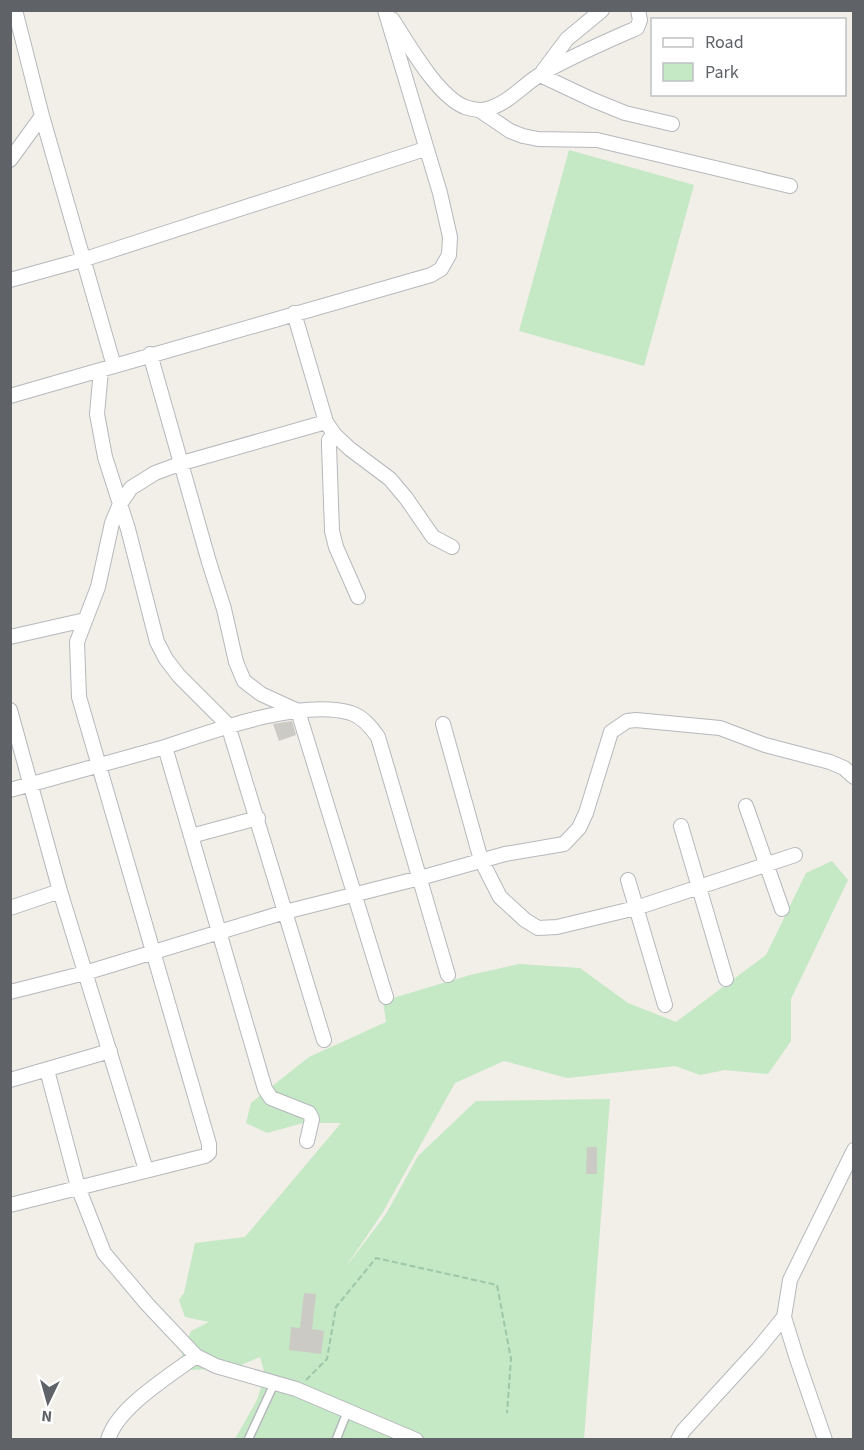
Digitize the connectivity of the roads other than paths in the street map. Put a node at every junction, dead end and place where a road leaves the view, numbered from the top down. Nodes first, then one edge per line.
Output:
1 (15, 10) edge
2 (385, 10) edge
3 (602, 10) edge
4 (638, 10) edge
5 (16, 35) edge
6 (540, 75) junction
7 (479, 110) junction
8 (42, 116) junction
9 (672, 124) dead end
10 (425, 150) junction
11 (10, 160) edge
12 (790, 186) dead end
13 (82, 260) junction
14 (10, 280) edge
15 (294, 313) junction
16 (150, 354) junction
17 (107, 368) junction
18 (10, 396) edge
19 (326, 422) junction
20 (334, 434) junction
21 (182, 463) junction
22 (120, 504) junction
23 (452, 546) dead end
24 (358, 597) dead end
25 (85, 620) junction
26 (10, 637) edge
27 (10, 710) edge
28 (298, 711) junction
29 (443, 724) dead end
30 (228, 725) junction
31 (165, 747) junction
32 (98, 765) junction
33 (854, 777) edge
34 (32, 783) junction
35 (10, 790) edge
36 (746, 806) dead end
37 (258, 818) junction
38 (681, 826) dead end
39 (191, 836) junction
40 (795, 855) dead end
41 (481, 860) junction
42 (766, 866) junction
43 (420, 878) junction
44 (628, 880) dead end
45 (700, 887) junction
46 (60, 891) junction
47 (354, 894) junction
48 (10, 908) edge
49 (636, 908) junction
50 (782, 909) dead end
51 (285, 912) junction
52 (218, 933) junction
53 (153, 951) junction
54 (85, 973) junction
55 (447, 975) dead end
56 (726, 979) dead end
57 (10, 992) edge
58 (386, 997) dead end
59 (665, 1005) dead end
60 (324, 1040) dead end
61 (110, 1051) junction
62 (47, 1070) junction
63 (10, 1080) edge
64 (307, 1141) dead end
65 (854, 1150) edge
66 (146, 1170) junction
67 (78, 1187) junction
68 (11, 1201) edge
69 (784, 1317) junction
70 (196, 1356) junction
71 (274, 1384) junction
72 (348, 1410) junction
73 (108, 1440) edge
74 (248, 1440) edge
75 (336, 1440) edge
76 (416, 1440) edge
77 (678, 1440) edge
78 (825, 1440) edge

1 - 5 street
2 - 7 street
2 - 10 street
3 - 6 street
4 - 6 street
5 - 8 street
6 - 7 street
6 - 9 street
7 - 12 street
8 - 11 street
8 - 13 street
10 - 13 street
10 - 15 street
13 - 14 street
13 - 17 street
15 - 16 street
15 - 19 street
16 - 17 street
16 - 21 street
17 - 18 street
17 - 22 street
19 - 20 street
19 - 21 street
20 - 23 street
20 - 24 street
21 - 22 street
21 - 28 street
22 - 25 street
22 - 30 street
25 - 26 street
25 - 32 street
27 - 34 street
28 - 30 street
28 - 43 street
28 - 47 street
29 - 41 street
30 - 31 street
30 - 37 street
31 - 32 street
31 - 39 street
32 - 34 street
32 - 53 street
33 - 41 street
34 - 35 street
34 - 46 street
36 - 42 street
37 - 39 street
37 - 51 street
38 - 45 street
39 - 52 street
40 - 42 street
41 - 43 street
41 - 49 street
42 - 45 street
42 - 50 street
43 - 47 street
43 - 55 street
44 - 49 street
45 - 49 street
45 - 56 street
46 - 48 street
46 - 54 street
47 - 51 street
47 - 58 street
49 - 59 street
51 - 52 street
51 - 60 street
52 - 53 street
52 - 64 street
53 - 54 street
53 - 66 street
54 - 57 street
54 - 61 street
61 - 62 street
61 - 66 street
62 - 63 street
62 - 67 street
65 - 69 street
66 - 67 street
67 - 68 street
67 - 70 street
69 - 77 street
69 - 78 street
70 - 71 street
70 - 73 street
71 - 72 street
71 - 74 lane
72 - 75 lane
72 - 76 street

